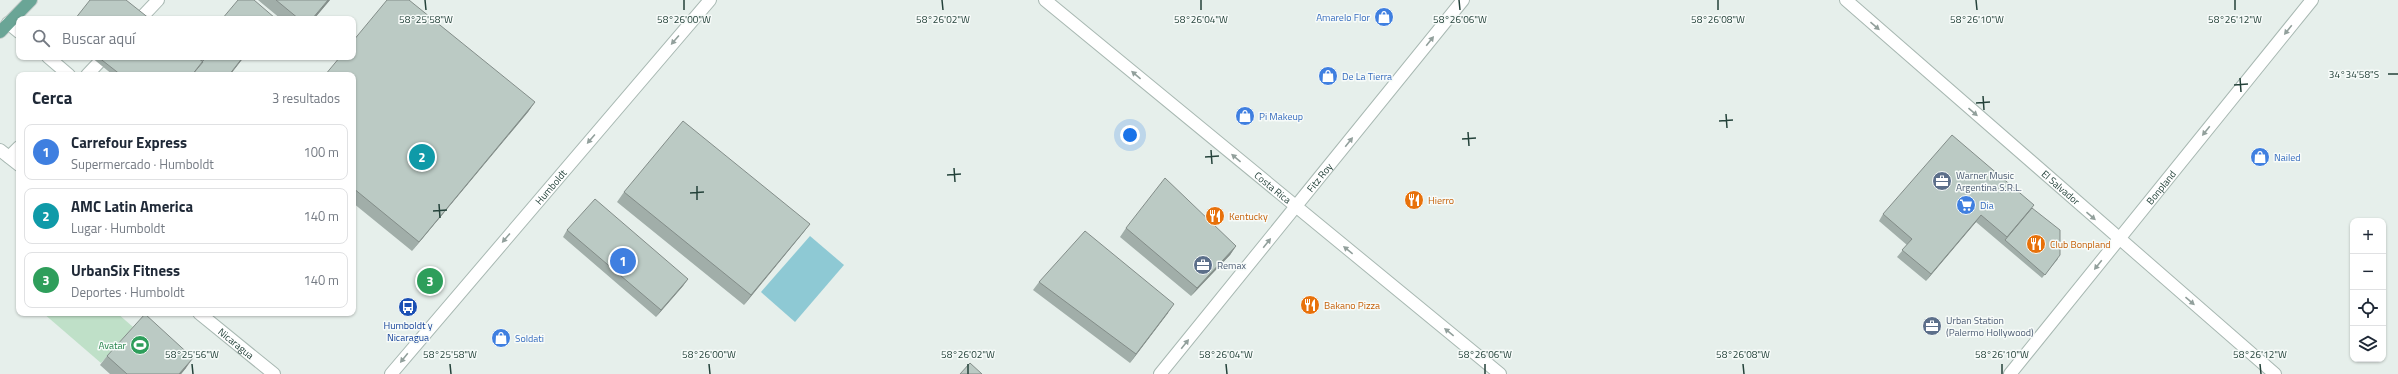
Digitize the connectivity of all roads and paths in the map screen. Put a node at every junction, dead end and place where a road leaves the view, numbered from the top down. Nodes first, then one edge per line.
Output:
1 (31, 0) edge
2 (158, 0) edge
3 (710, 0) edge
4 (1045, 0) edge
5 (1463, 0) edge
6 (1846, 0) edge
7 (2312, 0) edge
8 (143, 16) edge
9 (4, 28) edge
10 (16, 31) edge
11 (52, 60) edge
12 (101, 60) edge
13 (66, 72) edge
14 (90, 72) edge
15 (16, 148) edge
16 (5, 153) edge
17 (16, 162) edge
18 (1296, 207) junction
19 (2118, 239) junction
20 (203, 316) edge
21 (274, 374) edge
22 (391, 374) edge
23 (1160, 374) edge
24 (1500, 374) edge
25 (2010, 374) edge
26 (2275, 374) edge

1 - 9 main road
2 - 8 street
3 -> 22 street, Humboldt
18 -> 4 street, Costa Rica
18 -> 5 street, Fitz Roy
6 -> 19 street, El Salvador
7 -> 19 street, Bonpland
9 - 10 street
11 - 13 street
12 - 14 street
15 - 16 street
16 - 17 street
23 -> 18 street, Fitz Roy
24 -> 18 street, Costa Rica
19 -> 25 street, Bonpland
19 -> 26 street, El Salvador
20 - 21 street, Nicaragua

